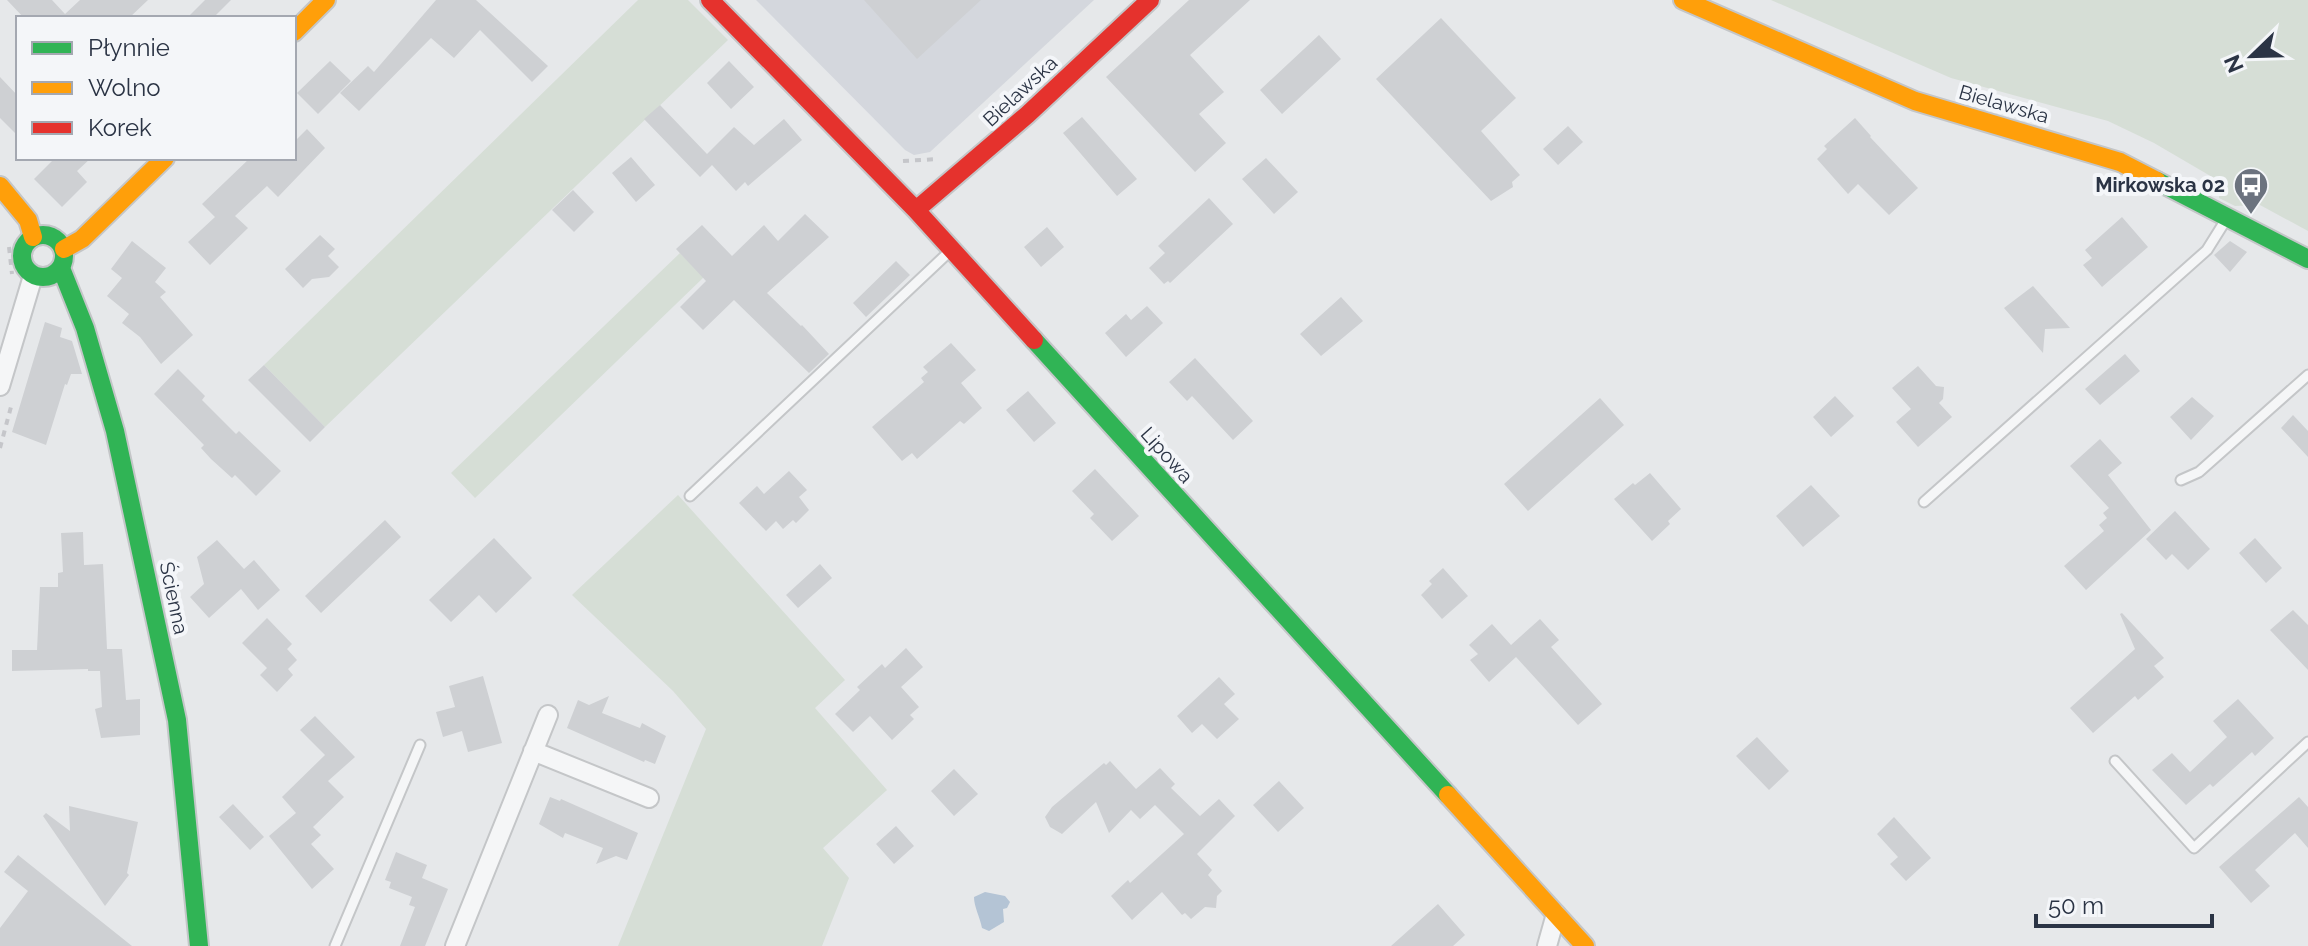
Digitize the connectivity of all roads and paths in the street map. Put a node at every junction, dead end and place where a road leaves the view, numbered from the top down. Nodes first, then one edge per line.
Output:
1 (326, 0) edge
2 (710, 0) edge
3 (1150, 0) edge
4 (1683, 0) edge
5 (296, 30) edge
6 (894, 152) dead end
7 (163, 160) edge
8 (956, 176) junction
9 (0, 186) edge
10 (916, 210) junction
11 (2228, 217) junction
12 (9, 237) dead end
13 (33, 237) junction
14 (64, 249) junction
15 (951, 249) junction
16 (2308, 259) edge
17 (61, 268) junction
18 (12, 275) dead end
19 (33, 276) junction
20 (2308, 375) edge
21 (0, 386) edge
22 (2181, 480) dead end
23 (690, 496) dead end
24 (1924, 502) dead end
25 (548, 715) dead end
26 (2308, 742) edge
27 (420, 745) dead end
28 (533, 751) junction
29 (2115, 761) dead end
30 (649, 798) dead end
31 (1556, 914) junction
32 (199, 946) edge
33 (335, 946) edge
34 (455, 946) edge
35 (1547, 946) edge
36 (1585, 946) edge

1 - 5 street
2 - 10 street, Lipowa
3 - 8 street, Bielawska
4 - 11 street, Bielawska
6 - 8 path
7 - 14 street
8 - 10 street, Bielawska
9 - 13 street
10 - 15 street, Lipowa
11 - 16 street, Bielawska
11 - 24 lane
12 - 18 path
13 - 14 street
13 - 19 street
14 - 17 street
15 - 23 lane
15 - 31 street, Lipowa
17 - 19 street
17 - 32 street, Ścienna
19 - 21 street
20 - 22 lane
25 - 28 street
26 - 29 lane
27 - 33 lane
28 - 30 street
28 - 34 street
31 - 35 street
31 - 36 street, Lipowa

